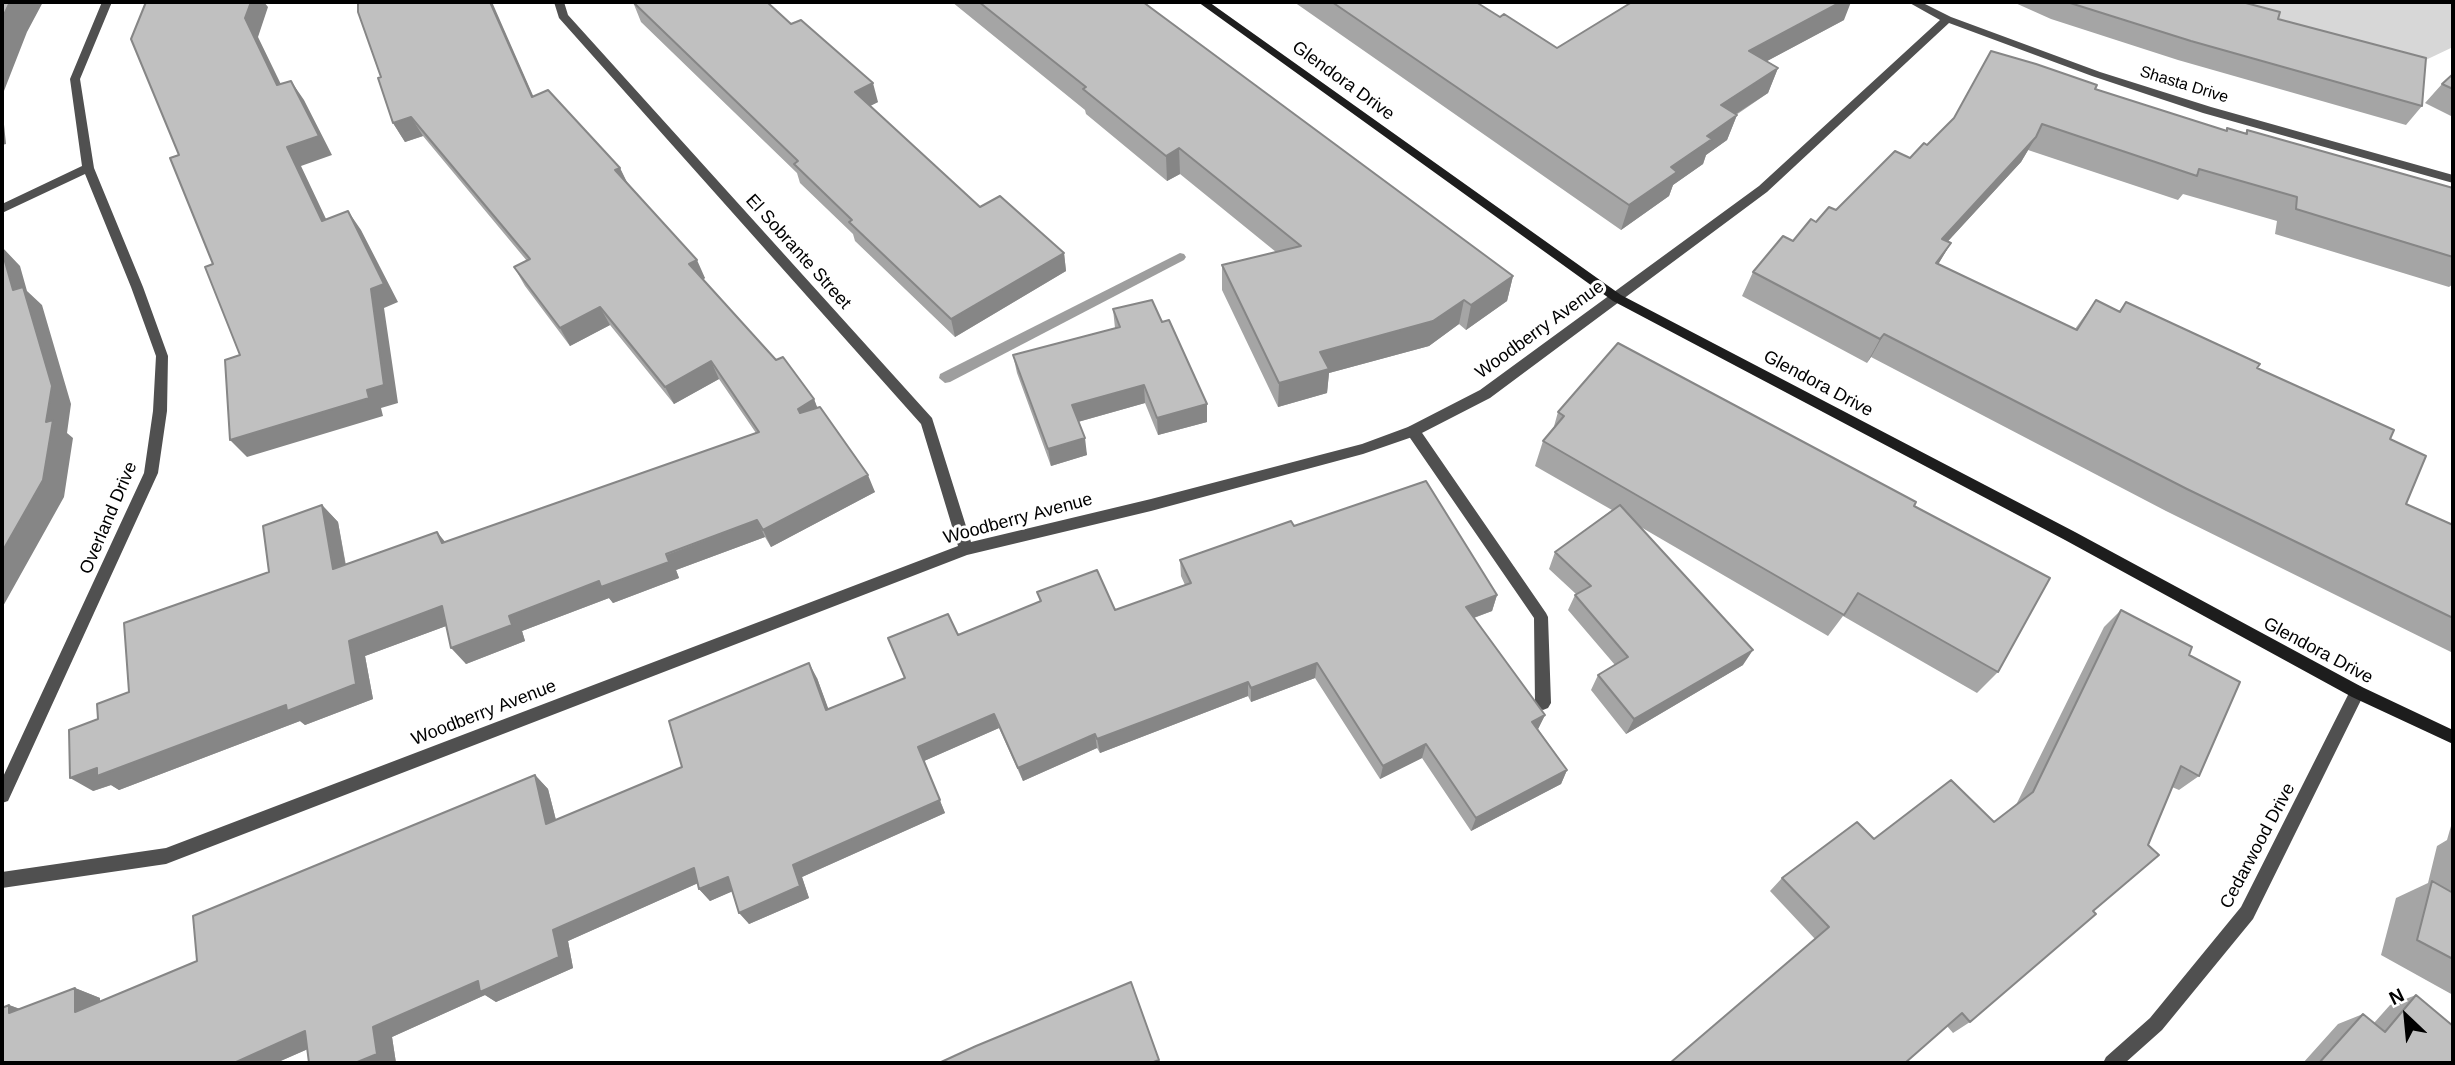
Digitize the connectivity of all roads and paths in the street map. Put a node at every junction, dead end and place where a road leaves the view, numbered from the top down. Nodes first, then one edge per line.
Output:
1 (107, 2) edge
2 (559, 2) edge
3 (1203, 2) edge
4 (1913, 2) edge
5 (1947, 19) junction
6 (88, 169) junction
7 (2453, 180) edge
8 (2, 209) edge
9 (1617, 299) junction
10 (1413, 431) junction
11 (966, 549) junction
12 (2357, 692) junction
13 (1543, 703) dead end
14 (2453, 737) edge
15 (2, 796) edge
16 (2, 880) edge
17 (2112, 1063) edge

1 - 6 street, Overland Drive
2 - 11 street, El Sobrante Street
3 - 9 street, Glendora Drive
4 - 5 street, Shasta Drive
5 - 7 street, Shasta Drive
5 - 9 street, Woodberry Avenue
6 - 8 street
6 - 15 street, Overland Drive
9 - 10 street, Woodberry Avenue
9 - 12 street, Glendora Drive
10 - 11 street, Woodberry Avenue
10 - 13 street
11 - 16 street, Woodberry Avenue
12 - 14 street, Glendora Drive
12 - 17 street, Cedarwood Drive

